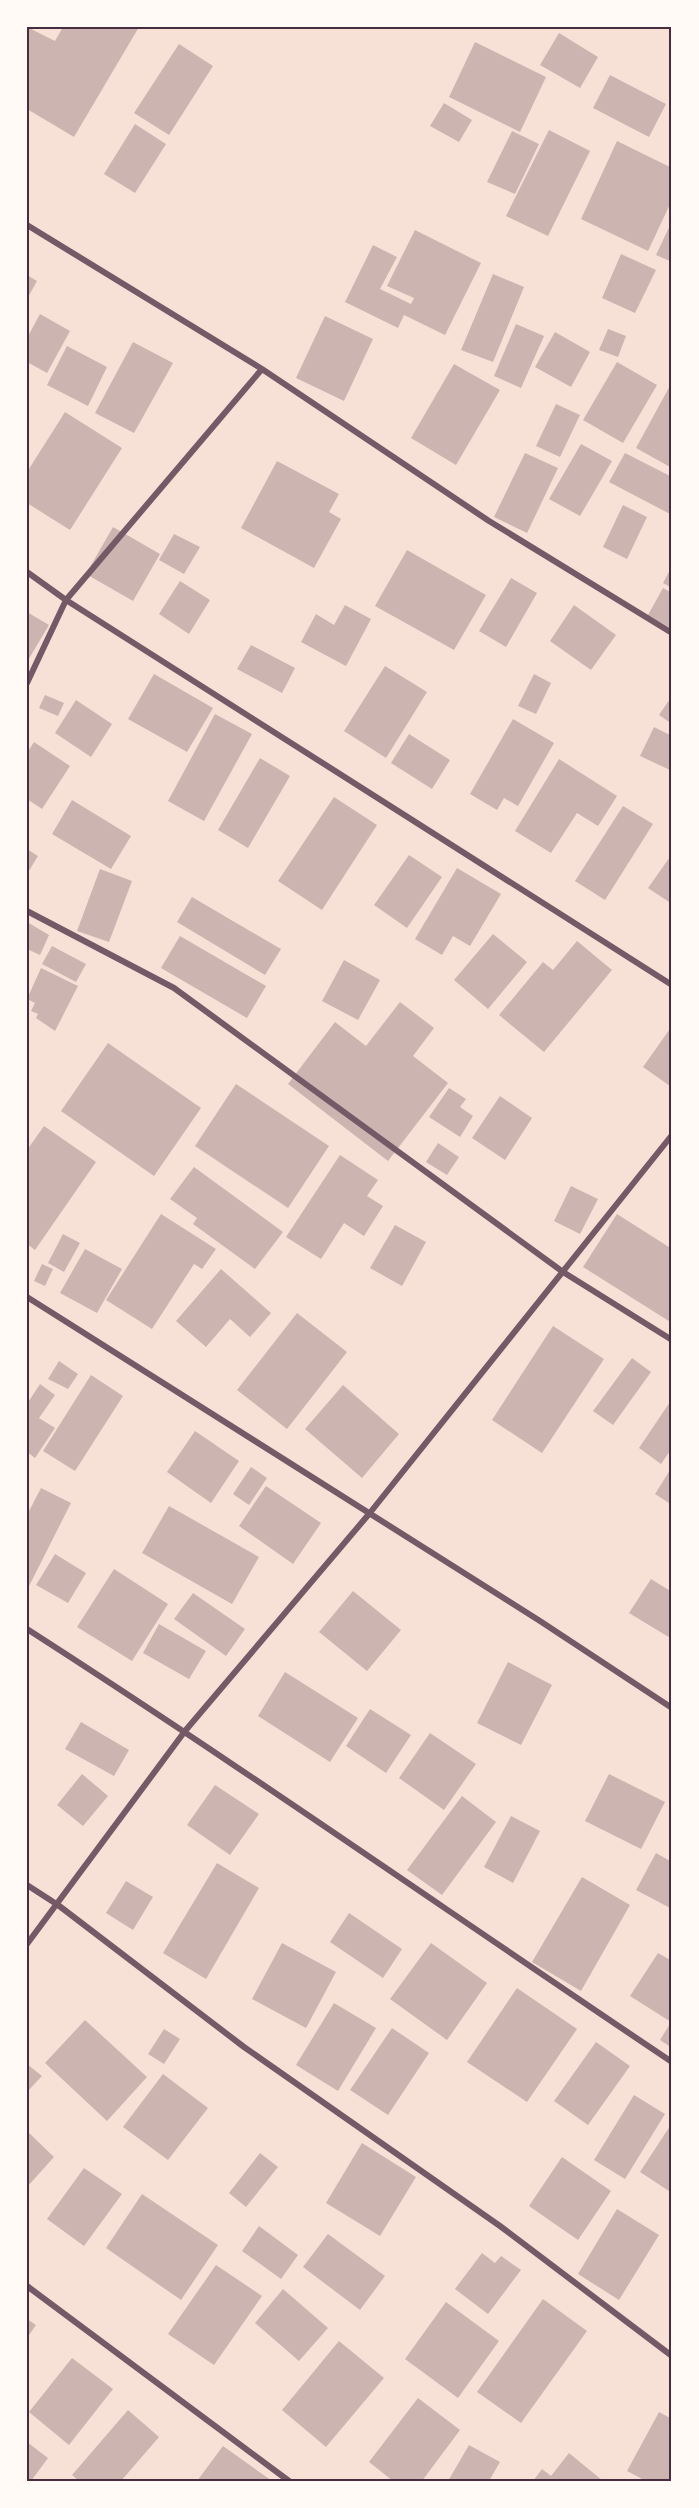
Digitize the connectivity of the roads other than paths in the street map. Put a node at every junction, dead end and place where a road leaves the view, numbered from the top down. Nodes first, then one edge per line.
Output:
1 (27, 225) edge
2 (262, 369) junction
3 (27, 572) edge
4 (66, 600) junction
5 (672, 633) edge
6 (27, 682) edge
7 (27, 911) edge
8 (672, 985) edge
9 (672, 1135) edge
10 (563, 1272) junction
11 (27, 1297) edge
12 (672, 1340) edge
13 (369, 1514) junction
14 (27, 1629) edge
15 (672, 1708) edge
16 (185, 1731) junction
17 (27, 1885) edge
18 (58, 1905) junction
19 (27, 1944) edge
20 (672, 2062) edge
21 (27, 2286) edge
22 (672, 2355) edge
23 (289, 2481) edge

1 - 2 street
2 - 4 street
2 - 5 street
3 - 4 street
4 - 6 street
4 - 8 street
7 - 10 street
9 - 10 street
10 - 12 street
10 - 13 street
11 - 13 street
13 - 15 street
13 - 16 street
14 - 16 street
16 - 18 street
16 - 20 street
17 - 18 street
18 - 19 street
18 - 22 street
21 - 23 street

